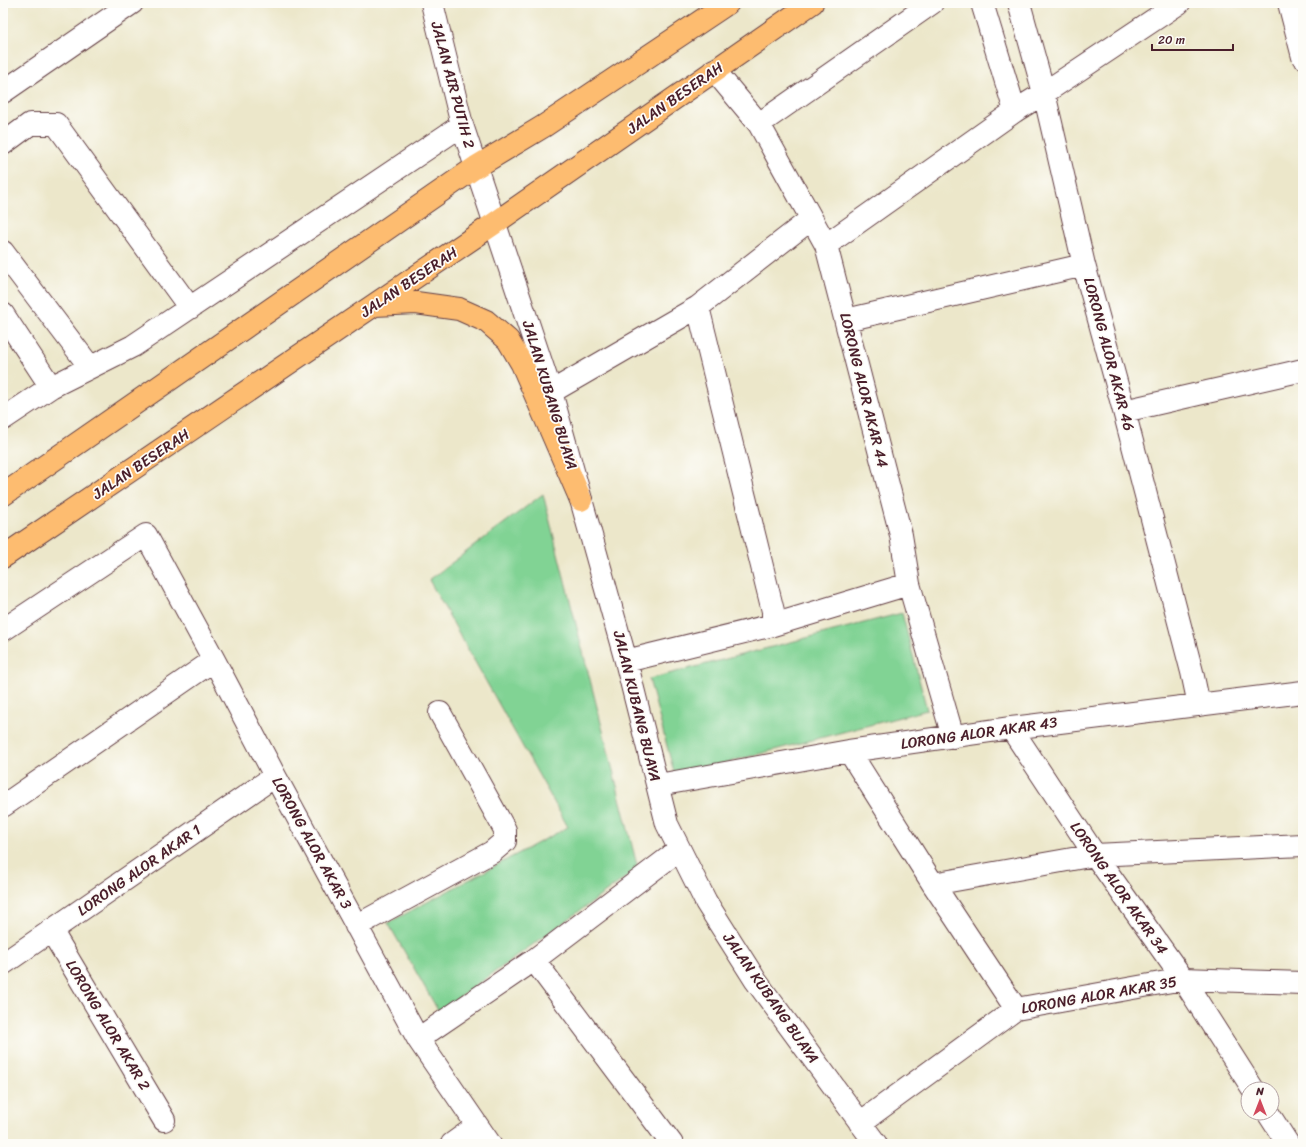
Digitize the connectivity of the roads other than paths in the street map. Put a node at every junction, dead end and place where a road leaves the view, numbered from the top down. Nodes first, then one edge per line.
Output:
1 (132, 3) edge
2 (432, 3) edge
3 (728, 3) edge
4 (812, 3) edge
5 (932, 3) edge
6 (982, 3) edge
7 (1019, 3) edge
8 (1179, 3) edge
9 (1289, 3) edge
10 (1303, 57) edge
11 (714, 70) junction
12 (3, 92) edge
13 (1044, 93) junction
14 (1016, 111) junction
15 (759, 124) junction
16 (462, 125) junction
17 (3, 144) edge
18 (476, 167) junction
19 (811, 219) junction
20 (495, 223) junction
21 (826, 245) junction
22 (3, 252) edge
23 (1084, 264) junction
24 (374, 305) junction
25 (698, 307) junction
26 (190, 308) junction
27 (3, 314) edge
28 (846, 320) junction
29 (90, 367) junction
30 (1303, 370) edge
31 (51, 387) junction
32 (551, 392) junction
33 (1124, 411) junction
34 (3, 419) edge
35 (3, 495) edge
36 (580, 500) junction
37 (3, 557) edge
38 (909, 584) junction
39 (773, 625) junction
40 (3, 630) edge
41 (214, 660) junction
42 (626, 661) junction
43 (1303, 692) edge
44 (1199, 705) junction
45 (440, 713) dead end
46 (1011, 728) junction
47 (953, 737) junction
48 (849, 751) junction
49 (275, 776) junction
50 (658, 785) junction
51 (3, 806) edge
52 (1303, 845) edge
53 (679, 850) junction
54 (1095, 855) junction
55 (933, 884) junction
56 (356, 926) junction
57 (52, 930) junction
58 (534, 960) junction
59 (3, 964) edge
60 (1183, 979) junction
61 (1303, 983) edge
62 (1016, 1009) junction
63 (418, 1039) junction
64 (1248, 1081) edge
65 (164, 1120) dead end
66 (1273, 1121) edge
67 (860, 1123) junction
68 (477, 1126) junction
69 (452, 1144) edge
70 (490, 1144) edge
71 (672, 1144) edge
72 (876, 1144) edge
73 (1288, 1144) edge

1 - 12 street
2 - 16 street, JALAN AIR PUTIH 2
3 - 18 highway
4 - 11 highway, JALAN BESERAH
5 - 15 street
6 - 14 street
7 - 13 street, LORONG ALOR AKAR 46
8 - 13 street
9 - 10 street
11 - 15 street, LORONG ALOR AKAR 44
11 - 20 highway, JALAN BESERAH
13 - 14 street
13 - 23 street, LORONG ALOR AKAR 46
14 - 21 street
15 - 19 street, LORONG ALOR AKAR 44
16 - 18 street, JALAN AIR PUTIH 2
16 - 26 street
17 - 26 street
18 - 20 street, JALAN AIR PUTIH 2
18 - 35 highway
19 - 21 street, LORONG ALOR AKAR 44
19 - 25 street
20 - 24 highway, JALAN BESERAH
20 - 32 street, JALAN KUBANG BUAYA
21 - 28 street, LORONG ALOR AKAR 44
22 - 29 street
23 - 28 street
23 - 33 street, LORONG ALOR AKAR 46
24 - 36 highway
24 - 37 highway, JALAN BESERAH
25 - 32 street
25 - 39 street
26 - 29 street
27 - 31 street
28 - 38 street, LORONG ALOR AKAR 44
29 - 31 street
30 - 33 street
31 - 34 street
32 - 36 street, JALAN KUBANG BUAYA
33 - 44 street, LORONG ALOR AKAR 46
36 - 42 street, JALAN KUBANG BUAYA
38 - 39 street
38 - 47 street, LORONG ALOR AKAR 44
39 - 42 street
40 - 41 street, LORONG ALOR AKAR 3
41 - 49 street, LORONG ALOR AKAR 3
41 - 51 street
42 - 50 street, JALAN KUBANG BUAYA
43 - 44 street, LORONG ALOR AKAR 43
44 - 46 street, LORONG ALOR AKAR 43
45 - 56 street
46 - 47 street, LORONG ALOR AKAR 43
46 - 54 street, LORONG ALOR AKAR 34
47 - 48 street, LORONG ALOR AKAR 43
48 - 50 street, LORONG ALOR AKAR 43
48 - 55 street
49 - 56 street, LORONG ALOR AKAR 3
49 - 57 street, LORONG ALOR AKAR 1
50 - 53 street, JALAN KUBANG BUAYA
52 - 54 street
53 - 58 street
53 - 67 street, JALAN KUBANG BUAYA
54 - 55 street
54 - 60 street, LORONG ALOR AKAR 34
55 - 62 street
56 - 63 street, LORONG ALOR AKAR 3
57 - 59 street, LORONG ALOR AKAR 1
57 - 65 street, LORONG ALOR AKAR 2
58 - 63 street
58 - 71 street
60 - 61 street, LORONG ALOR AKAR 35
60 - 62 street, LORONG ALOR AKAR 35
60 - 64 street, LORONG ALOR AKAR 34
62 - 67 street, LORONG ALOR AKAR 35
63 - 68 street, LORONG ALOR AKAR 3
66 - 73 street
67 - 72 street, JALAN KUBANG BUAYA
68 - 69 street
68 - 70 street, LORONG ALOR AKAR 3

